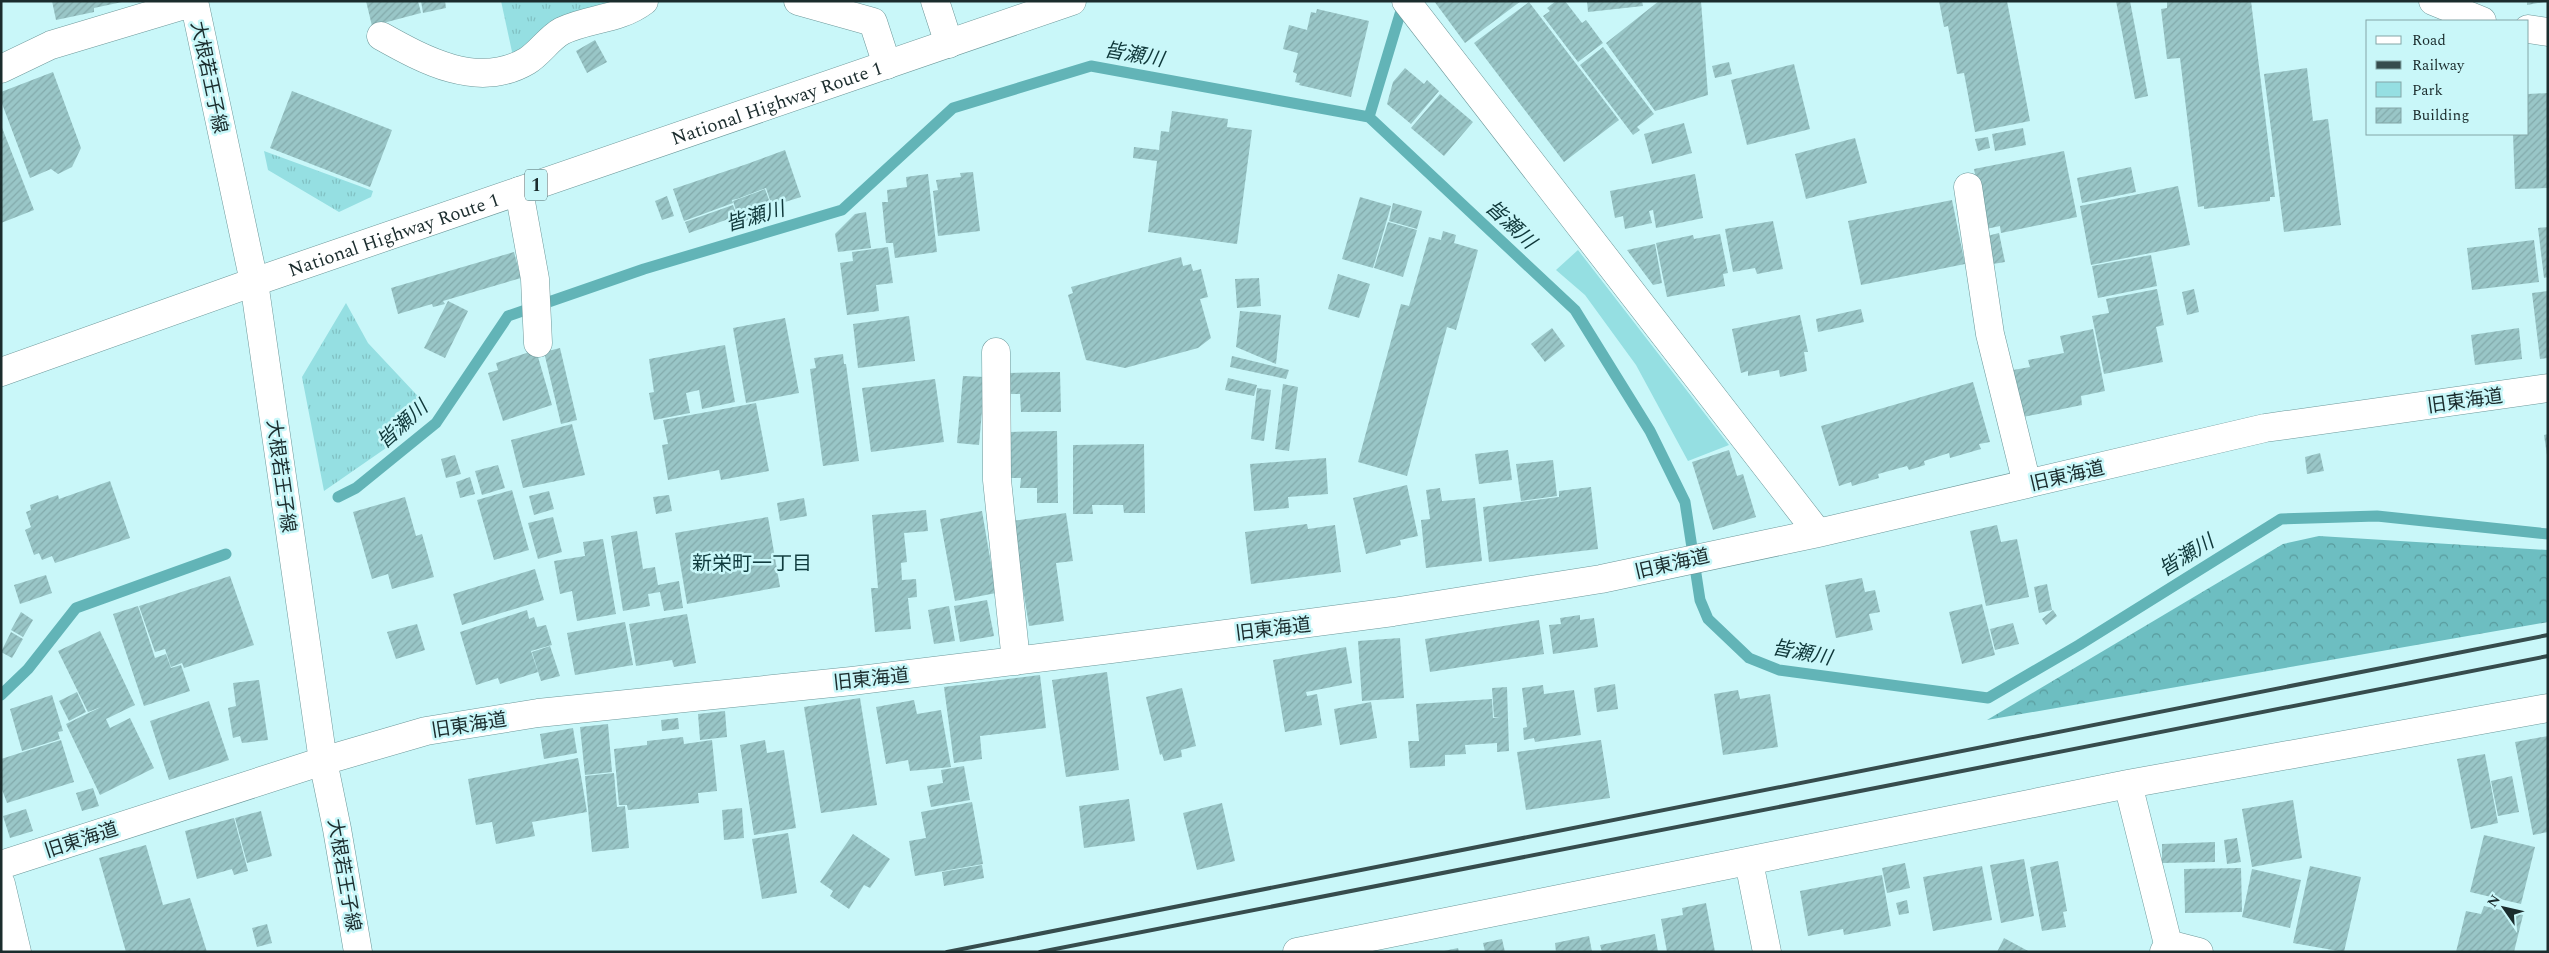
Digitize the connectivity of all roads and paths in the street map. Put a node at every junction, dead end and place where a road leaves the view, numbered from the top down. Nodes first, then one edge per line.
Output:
1 (644, 1) edge
2 (798, 1) edge
3 (935, 1) edge
4 (1072, 1) edge
5 (1406, 1) edge
6 (2433, 1) edge
7 (194, 2) edge
8 (2480, 20) edge
9 (2529, 29) edge
10 (2548, 32) edge
11 (381, 36) dead end
12 (949, 44) junction
13 (887, 65) junction
14 (1, 69) edge
15 (1968, 188) dead end
16 (520, 191) junction
17 (254, 282) junction
18 (537, 334) dead end
19 (996, 352) dead end
20 (1, 372) edge
21 (2548, 388) edge
22 (2027, 484) junction
23 (1818, 533) junction
24 (1016, 662) junction
25 (2548, 708) edge
26 (322, 760) junction
27 (2128, 784) junction
28 (1749, 862) junction
29 (1, 864) edge
30 (1, 884) edge
31 (2166, 948) edge
32 (1331, 949) edge
33 (17, 952) edge
34 (358, 952) edge
35 (1297, 952) edge
36 (1767, 952) edge
37 (2199, 952) edge

1 - 11 main road
2 - 13 main road
3 - 12 main road
4 - 12 main road, National Highway Route 1 / 1
5 - 23 main road
6 - 8 main road
7 - 14 main road
7 - 17 main road, 大根若王子線
9 - 10 main road
12 - 13 main road, National Highway Route 1 / 1
13 - 16 main road, National Highway Route 1 / 1
15 - 22 main road
16 - 17 main road, National Highway Route 1 / 1
16 - 18 main road
17 - 20 main road, National Highway Route 1 / 1
17 - 26 main road, 大根若王子線
19 - 24 main road
21 - 22 main road, 旧東海道
22 - 23 main road, 旧東海道
23 - 24 main road, 旧東海道
24 - 26 main road, 旧東海道
25 - 27 main road
26 - 29 main road, 旧東海道
26 - 34 main road, 大根若王子線
27 - 28 main road
27 - 31 main road
28 - 32 main road
28 - 36 main road
30 - 33 main road
31 - 37 main road
32 - 35 main road

